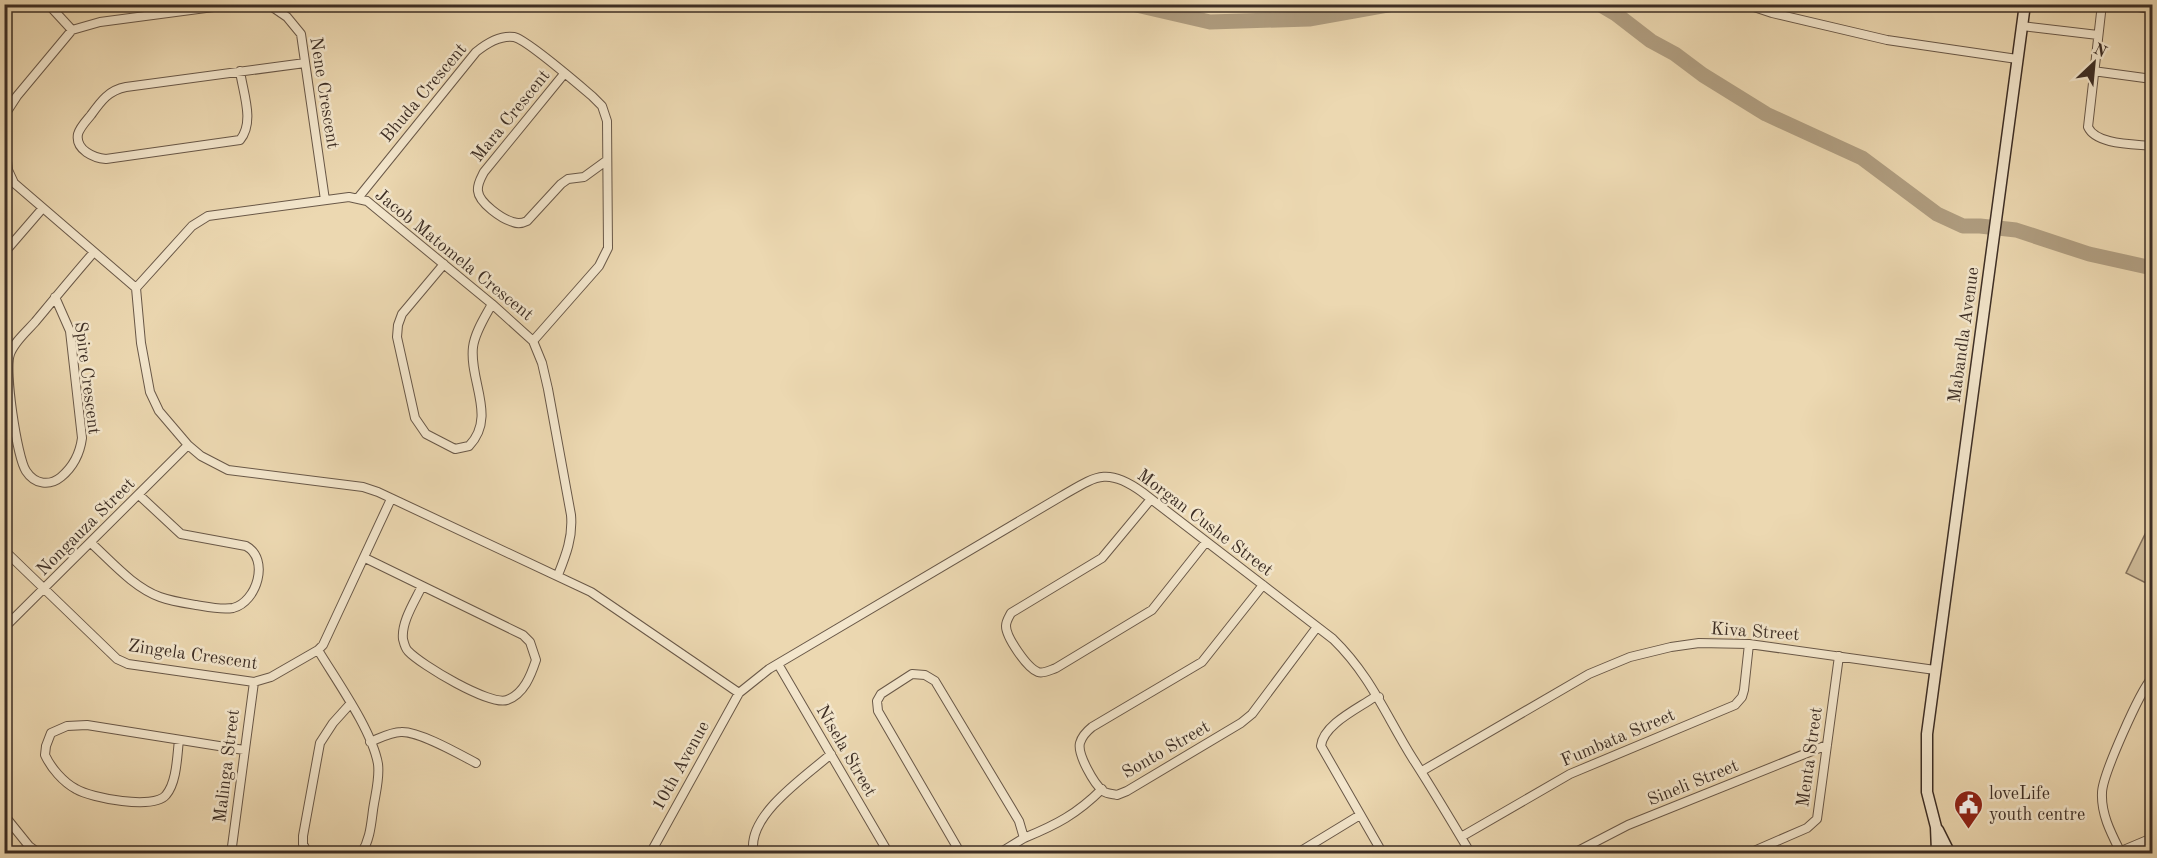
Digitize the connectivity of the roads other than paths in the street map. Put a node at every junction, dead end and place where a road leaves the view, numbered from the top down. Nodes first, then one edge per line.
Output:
1 (48, 4) edge
2 (236, 4) edge
3 (268, 4) edge
4 (1745, 4) edge
5 (2025, 4) edge
6 (2102, 4) edge
7 (2118, 4) edge
8 (2152, 9) edge
9 (2022, 26) junction
10 (72, 30) junction
11 (2098, 35) junction
12 (2018, 58) junction
13 (305, 63) junction
14 (2093, 71) junction
15 (240, 72) junction
16 (564, 74) junction
17 (2152, 79) edge
18 (4, 116) edge
19 (4, 135) edge
20 (2152, 146) edge
21 (606, 161) junction
22 (358, 198) junction
23 (325, 200) junction
24 (42, 209) junction
25 (94, 252) junction
26 (4, 253) edge
27 (444, 264) junction
28 (136, 288) junction
29 (56, 297) junction
30 (492, 304) junction
31 (533, 341) junction
32 (188, 445) junction
33 (139, 495) junction
34 (391, 499) junction
35 (1151, 499) junction
36 (1206, 542) junction
37 (91, 543) junction
38 (4, 550) edge
39 (365, 558) junction
40 (558, 575) junction
41 (1263, 585) junction
42 (422, 586) junction
43 (44, 590) junction
44 (1317, 627) junction
45 (4, 628) edge
46 (1749, 644) junction
47 (318, 650) junction
48 (1839, 656) junction
49 (778, 664) junction
50 (1935, 670) junction
51 (2152, 678) edge
52 (254, 682) junction
53 (739, 693) junction
54 (1379, 697) junction
55 (351, 703) junction
56 (179, 740) junction
57 (370, 742) junction
58 (1827, 745) junction
59 (244, 750) junction
60 (831, 754) junction
61 (476, 763) dead end
62 (1422, 771) junction
63 (1102, 789) junction
64 (1360, 814) junction
65 (4, 815) edge
66 (1461, 837) junction
67 (1024, 838) junction
68 (2152, 838) edge
69 (1943, 852) edge
70 (2117, 852) edge
71 (40, 854) edge
72 (231, 854) edge
73 (308, 854) edge
74 (361, 854) edge
75 (650, 854) edge
76 (759, 854) edge
77 (889, 854) edge
78 (961, 854) edge
79 (998, 854) edge
80 (1296, 854) edge
81 (1383, 854) edge
82 (1471, 854) edge
83 (1572, 854) edge
84 (1747, 854) edge

1 - 10 street
2 - 10 street
3 - 13 street, Nene Crescent
4 - 12 street
5 - 9 street, Mabandla Avenue
6 - 11 street
7 - 8 street
9 - 11 street
9 - 12 street, Mabandla Avenue
10 - 18 street
11 - 14 street
12 - 50 street, Mabandla Avenue
13 - 15 street
13 - 23 street, Nene Crescent
14 - 17 street
14 - 20 street
15 - 15 street
16 - 21 street, Bhuda Crescent
16 - 21 street, Mara Crescent
16 - 22 street, Bhuda Crescent
19 - 24 street
21 - 31 street, Bhuda Crescent
22 - 23 street, Jacob Matomela Crescent
22 - 27 street, Jacob Matomela Crescent
23 - 28 street, Jacob Matomela Crescent
24 - 25 street
24 - 26 street
25 - 28 street
25 - 29 street, Spire Crescent
27 - 30 street, Jacob Matomela Crescent
27 - 30 street
28 - 32 street
29 - 29 street, Spire Crescent
30 - 31 street, Jacob Matomela Crescent
31 - 40 street, Jacob Matomela Crescent
32 - 33 street, Nongauza Street
32 - 34 street
33 - 37 street, Nongauza Street
33 - 37 street
34 - 39 street, Zingela Crescent
34 - 40 street
35 - 36 street, Morgan Cushe Street
35 - 36 street
35 - 49 street, Morgan Cushe Street
36 - 41 street, Morgan Cushe Street
37 - 43 street, Nongauza Street
38 - 43 street, Zingela Crescent
39 - 42 street
39 - 47 street, Zingela Crescent
40 - 53 street
41 - 44 street, Morgan Cushe Street
41 - 63 street, Sonto Street
42 - 42 street
43 - 45 street, Nongauza Street
43 - 52 street, Zingela Crescent
44 - 54 street, Morgan Cushe Street
44 - 63 street, Sonto Street
46 - 48 street, Kiva Street
46 - 62 street, Kiva Street
46 - 66 street, Fumbata Street
47 - 52 street, Zingela Crescent
47 - 55 street
48 - 50 street, Kiva Street
48 - 58 street, Menta Street
49 - 53 street, Morgan Cushe Street
49 - 60 street, Ntsela Street
50 - 69 street, Mabandla Avenue
51 - 70 street
52 - 59 street, Malinga Street
53 - 75 street, 10th Avenue
54 - 62 street, Morgan Cushe Street
54 - 64 street
55 - 57 street
55 - 73 street
56 - 56 street
56 - 59 street
57 - 61 street
57 - 74 street
58 - 83 street, Sineli Street
58 - 84 street, Menta Street
59 - 72 street, Malinga Street
60 - 76 street
60 - 77 street, Ntsela Street
62 - 66 street, Morgan Cushe Street
63 - 67 street
64 - 80 street
64 - 81 street
65 - 71 street
66 - 82 street, Morgan Cushe Street
67 - 78 street
67 - 79 street
68 - 70 street

